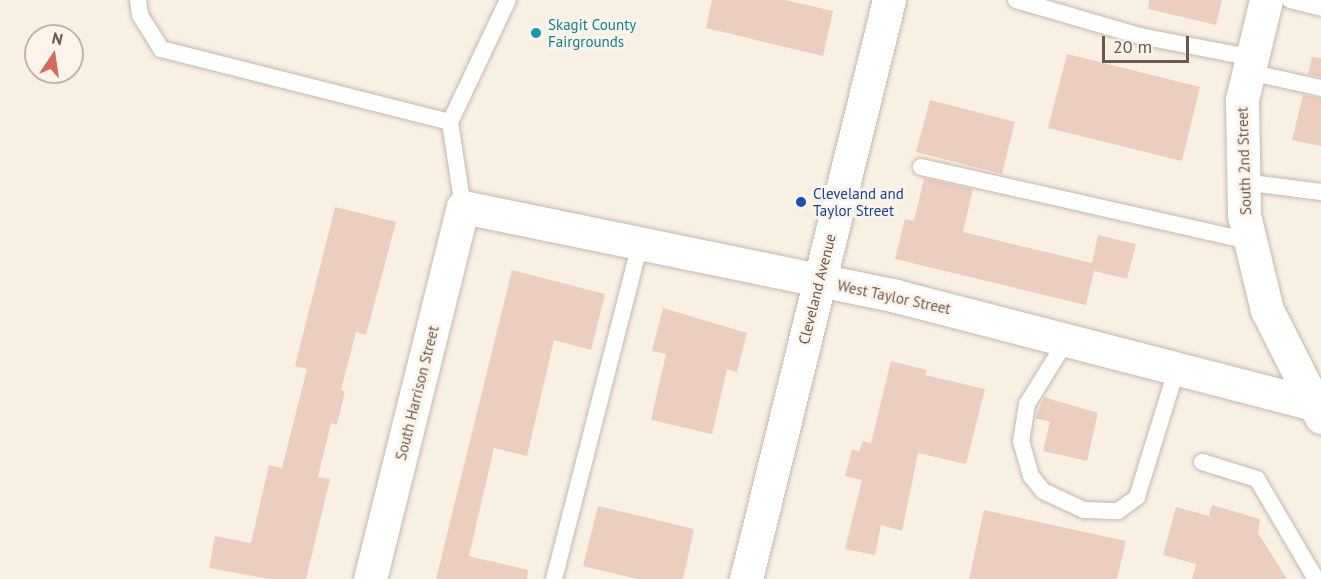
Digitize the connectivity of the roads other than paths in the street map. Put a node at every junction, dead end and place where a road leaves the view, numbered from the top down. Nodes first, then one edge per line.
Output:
1 (138, 0) edge
2 (508, 0) edge
3 (889, 0) edge
4 (1016, 0) edge
5 (1266, 0) edge
6 (1290, 0) edge
7 (1321, 8) edge
8 (1251, 65) junction
9 (1321, 88) edge
10 (450, 122) junction
11 (921, 167) dead end
12 (1243, 182) junction
13 (1321, 192) edge
14 (463, 207) junction
15 (1250, 241) junction
16 (640, 245) junction
17 (819, 282) junction
18 (1068, 338) junction
19 (1177, 368) junction
20 (1319, 409) edge
21 (1202, 462) dead end
22 (370, 579) edge
23 (554, 579) edge
24 (746, 579) edge
25 (1316, 579) edge

1 - 10 lane
2 - 10 lane
3 - 17 street, Cleveland Avenue
4 - 8 lane
5 - 8 street, South 2nd Street
6 - 7 lane
8 - 9 lane
8 - 12 street, South 2nd Street
10 - 14 lane
11 - 15 lane
12 - 13 lane
12 - 15 street, South 2nd Street
14 - 16 street, West Taylor Street
14 - 22 street, South Harrison Street
15 - 20 street, South 2nd Street
16 - 17 street, West Taylor Street
16 - 23 lane
17 - 18 street, West Taylor Street
17 - 24 street, Cleveland Avenue
18 - 19 street, West Taylor Street
18 - 19 lane
19 - 20 street, West Taylor Street
21 - 25 lane

